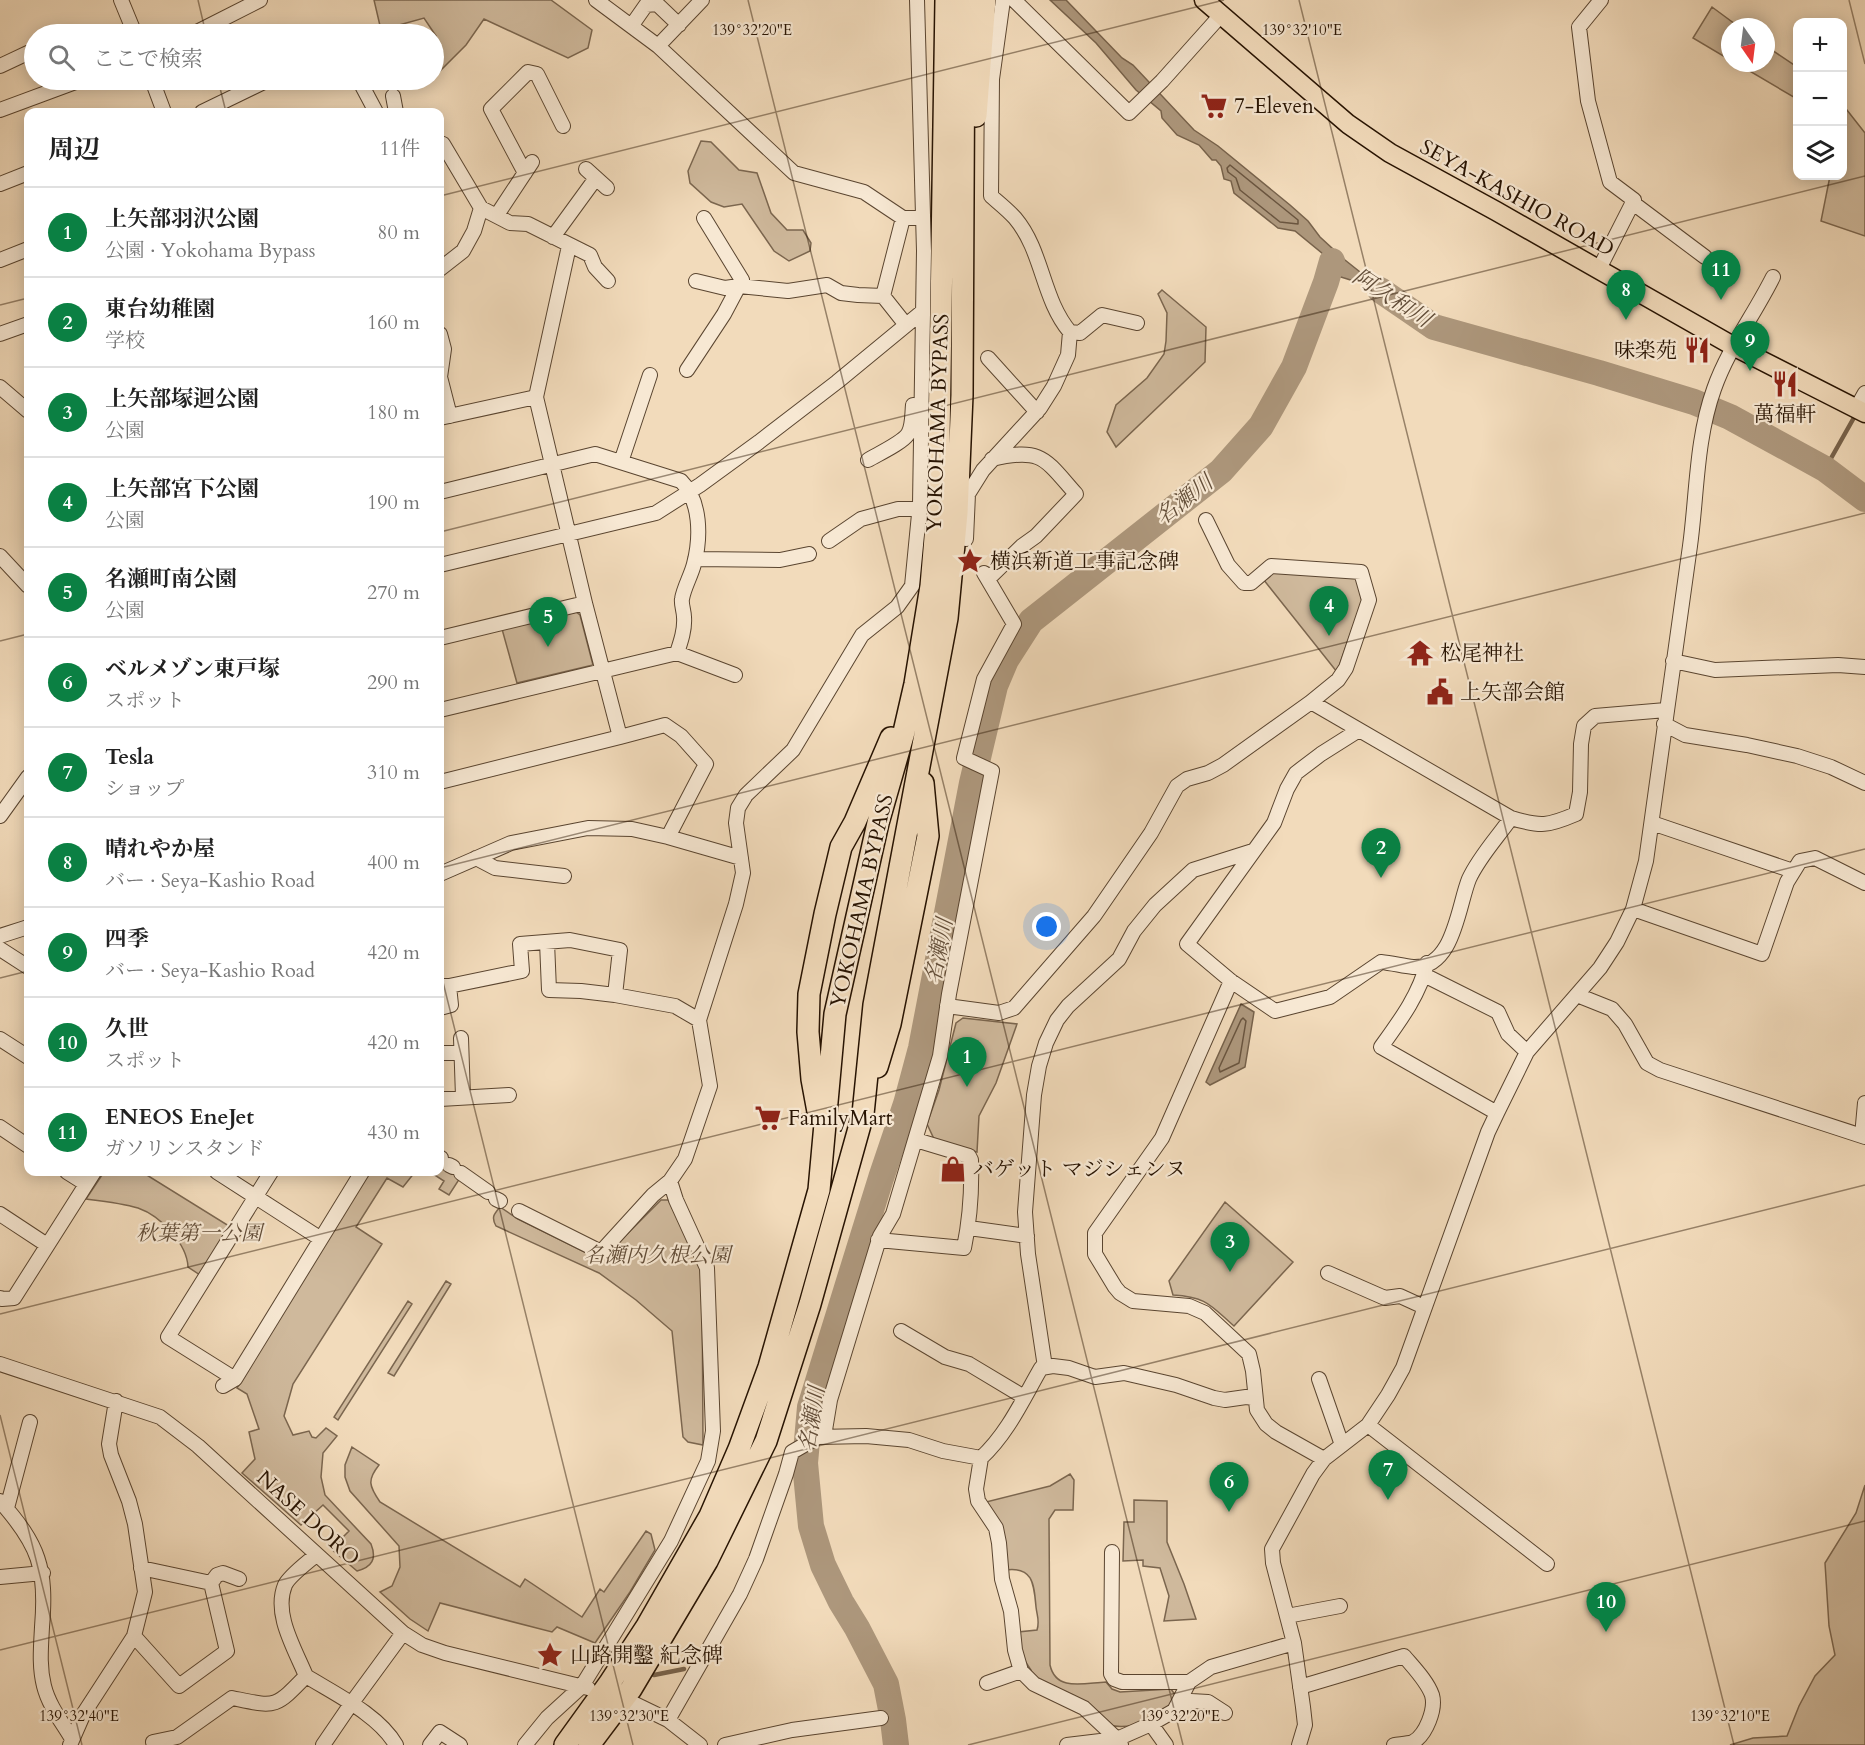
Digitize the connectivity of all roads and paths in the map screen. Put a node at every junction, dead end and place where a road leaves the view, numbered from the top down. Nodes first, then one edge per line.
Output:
1 (121, 0) edge
2 (260, 0) edge
3 (596, 0) edge
4 (702, 0) edge
5 (916, 0) edge
6 (946, 0) edge
7 (964, 0) edge
8 (985, 0) edge
9 (1003, 0) edge
10 (1014, 0) edge
11 (1204, 0) edge
12 (1601, 0) edge
13 (1221, 15) junction
14 (131, 24) edge
15 (213, 24) edge
16 (632, 25) junction
17 (679, 25) junction
18 (658, 46) junction
19 (24, 55) edge
20 (0, 66) edge
21 (54, 90) edge
22 (156, 90) edge
23 (247, 90) edge
24 (363, 90) edge
25 (393, 96) dead end
26 (162, 108) edge
27 (210, 108) edge
28 (369, 108) edge
29 (395, 108) edge
30 (0, 110) edge
31 (555, 119) dead end
32 (444, 146) edge
33 (24, 175) edge
34 (0, 184) edge
35 (607, 188) dead end
36 (1633, 203) junction
37 (481, 208) junction
38 (497, 215) junction
39 (704, 218) dead end
40 (903, 218) junction
41 (922, 218) junction
42 (553, 237) junction
43 (964, 239) junction
44 (569, 246) junction
45 (24, 251) edge
46 (1705, 257) dead end
47 (0, 260) edge
48 (444, 267) edge
49 (1599, 269) junction
50 (1773, 277) dead end
51 (608, 281) dead end
52 (696, 281) dead end
53 (739, 286) junction
54 (883, 296) junction
55 (922, 312) junction
56 (1137, 323) dead end
57 (24, 325) edge
58 (906, 325) junction
59 (1070, 332) junction
60 (0, 334) edge
61 (1733, 346) junction
62 (988, 358) dead end
63 (687, 370) dead end
64 (650, 375) dead end
65 (921, 379) junction
66 (0, 387) edge
67 (536, 397) junction
68 (1862, 405) edge
69 (24, 408) edge
70 (1037, 412) junction
71 (445, 417) edge
72 (992, 459) junction
73 (868, 460) dead end
74 (621, 462) junction
75 (552, 465) junction
76 (690, 490) junction
77 (444, 491) edge
78 (968, 494) junction
79 (919, 509) junction
80 (957, 513) junction
81 (1206, 520) dead end
82 (568, 534) junction
83 (966, 539) joint
84 (829, 541) dead end
85 (809, 554) dead end
86 (0, 556) edge
87 (695, 559) junction
88 (444, 564) edge
89 (24, 582) edge
90 (585, 603) junction
91 (444, 637) edge
92 (677, 653) junction
93 (1673, 661) junction
94 (1865, 667) edge
95 (604, 670) junction
96 (735, 675) dead end
97 (915, 684) junction
98 (1311, 702) junction
99 (444, 709) edge
100 (1666, 710) junction
101 (1664, 724) junction
102 (1359, 730) junction
103 (620, 736) junction
104 (444, 781) edge
105 (24, 783) edge
106 (1865, 783) edge
107 (0, 816) edge
108 (1511, 818) junction
109 (1652, 823) junction
110 (668, 837) junction
111 (1253, 851) junction
112 (476, 858) junction
113 (741, 858) junction
114 (1794, 871) junction
115 (444, 872) edge
116 (564, 876) dead end
117 (1865, 883) edge
118 (1633, 909) junction
119 (24, 928) edge
120 (0, 936) edge
121 (547, 942) junction
122 (0, 949) edge
123 (24, 965) edge
124 (1425, 969) junction
125 (1232, 981) junction
126 (444, 986) edge
127 (444, 990) edge
128 (615, 995) junction
129 (1577, 995) junction
130 (947, 1006) junction
131 (444, 1007) edge
132 (699, 1020) junction
133 (461, 1038) dead end
134 (0, 1039) edge
135 (1527, 1052) junction
136 (444, 1053) edge
137 (461, 1053) junction
138 (24, 1054) edge
139 (463, 1097) junction
140 (444, 1098) edge
141 (501, 1100) dead end
142 (1865, 1103) edge
143 (1497, 1113) junction
144 (0, 1127) edge
145 (1863, 1136) edge
146 (916, 1140) junction
147 (24, 1143) edge
148 (824, 1144) junction
149 (449, 1164) edge
150 (73, 1176) edge
151 (91, 1176) edge
152 (224, 1176) edge
153 (268, 1176) edge
154 (360, 1176) edge
155 (670, 1181) junction
156 (86, 1184) junction
157 (256, 1196) junction
158 (0, 1214) edge
159 (969, 1228) junction
160 (1026, 1236) junction
161 (321, 1239) junction
162 (879, 1240) junction
163 (47, 1245) junction
164 (1328, 1273) dead end
165 (0, 1298) edge
166 (1424, 1307) junction
167 (901, 1331) dead end
168 (0, 1364) edge
169 (1045, 1367) junction
170 (1319, 1379) dead end
171 (1024, 1397) junction
172 (1254, 1398) junction
173 (116, 1401) junction
174 (30, 1422) dead end
175 (1368, 1425) junction
176 (821, 1437) junction
177 (1342, 1445) junction
178 (981, 1458) junction
179 (1324, 1459) junction
180 (3, 1505) edge
181 (1112, 1552) dead end
182 (316, 1555) junction
183 (1547, 1564) dead end
184 (141, 1568) junction
185 (43, 1573) junction
186 (0, 1577) edge
187 (239, 1580) dead end
188 (211, 1583) junction
189 (1340, 1606) dead end
190 (1287, 1616) junction
191 (403, 1633) junction
192 (134, 1636) junction
193 (1294, 1642) junction
194 (1021, 1671) junction
195 (306, 1676) junction
196 (1189, 1682) junction
197 (987, 1683) dead end
198 (1300, 1687) junction
199 (587, 1688) junction
200 (351, 1704) junction
201 (635, 1704) dead end
202 (1173, 1713) junction
203 (1225, 1713) dead end
204 (881, 1718) dead end
205 (668, 1720) junction
206 (1151, 1724) junction
207 (1423, 1740) edge
208 (71, 1742) edge
209 (153, 1742) dead end
210 (1119, 1742) edge
211 (323, 1745) edge
212 (396, 1745) edge
213 (430, 1745) edge
214 (460, 1745) edge
215 (525, 1745) edge
216 (565, 1745) edge
217 (589, 1745) edge
218 (700, 1745) edge
219 (725, 1745) edge
220 (1067, 1745) edge
221 (1166, 1745) edge
222 (1299, 1745) edge
223 (1394, 1745) edge

1 - 14 street
2 - 15 street
3 - 16 street
4 - 17 street
5 - 41 street
6 - 97 highway, YOKOHAMA BYPASS
7 - 43 highway, YOKOHAMA BYPASS
8 - 43 highway
9 - 59 street
10 - 13 street
11 - 13 main road, SEYA-KASHIO ROAD
12 - 36 street
13 - 49 main road, SEYA-KASHIO ROAD
16 - 17 street
16 - 18 street
17 - 18 street
18 - 40 street
19 - 20 street
21 - 30 street
22 - 26 street
23 - 27 street
24 - 28 street
25 - 29 street
31 - 38 street
32 - 37 street
33 - 34 street
35 - 42 street
36 - 46 street
36 - 49 street
37 - 38 street
37 - 48 street
38 - 42 street
39 - 53 street
40 - 41 street
40 - 54 street
41 - 55 street
42 - 44 street
43 - 80 highway, YOKOHAMA BYPASS
44 - 51 street
44 - 67 street
45 - 47 street
49 - 61 main road, SEYA-KASHIO ROAD
50 - 61 street
52 - 53 street
53 - 54 street
53 - 63 street
54 - 58 street
55 - 58 street
55 - 65 street
56 - 59 street
57 - 60 street
58 - 76 street
59 - 70 street
61 - 68 main road, SEYA-KASHIO ROAD
61 - 93 street
62 - 70 street
64 - 74 street
65 - 73 street
65 - 79 street
66 - 69 street
67 - 71 street
67 - 75 street
70 - 72 street
72 - 78 street
72 - 130 street
74 - 75 street
74 - 76 street
75 - 77 street
75 - 82 street
76 - 82 street
76 - 87 street
78 - 80 highway
78 - 83 street
79 - 84 street
79 - 113 street
80 - 83 highway
80 - 217 highway, YOKOHAMA BYPASS
81 - 98 street
82 - 88 street
82 - 90 street
85 - 87 street
86 - 89 street
87 - 92 street
90 - 91 street
90 - 95 street
92 - 95 street
92 - 96 street
93 - 94 street
93 - 100 street
95 - 99 street
95 - 103 street
97 - 148 highway, YOKOHAMA BYPASS
97 - 148 highway
98 - 102 street
98 - 130 street
100 - 101 street
100 - 108 street
101 - 106 street
101 - 109 street
102 - 108 street
102 - 111 street
103 - 104 street
103 - 110 street
105 - 107 street
108 - 124 street
109 - 114 street
109 - 118 street
110 - 112 street
110 - 113 street
111 - 125 street
111 - 160 street
112 - 115 street
112 - 116 street
113 - 132 street
114 - 117 street
114 - 118 street
118 - 129 street
119 - 120 street
121 - 126 street
121 - 128 street
121 - 128 street
122 - 123 street
124 - 125 street
124 - 135 street
124 - 143 street
125 - 172 street
127 - 131 street
128 - 132 street
129 - 135 street
129 - 145 street
130 - 146 street
132 - 155 street
133 - 137 street
134 - 138 street
135 - 143 street
136 - 137 street
137 - 139 street
139 - 140 street
139 - 141 street
142 - 145 street
143 - 166 street
144 - 147 street
146 - 159 street
146 - 162 street
148 - 216 highway, YOKOHAMA BYPASS
149 - 155 street
150 - 156 street
151 - 156 street
152 - 157 street
153 - 157 street
154 - 161 street
155 - 199 street
156 - 163 street
157 - 161 street
157 - 161 street
158 - 163 street
159 - 160 street
159 - 162 street
160 - 169 street
162 - 176 street
163 - 165 street
164 - 166 street
166 - 175 street
167 - 171 street
168 - 173 street, NASE DORO
169 - 171 street
169 - 172 street
170 - 177 street
171 - 178 street
172 - 179 street
173 - 182 street, NASE DORO
173 - 184 street
174 - 180 street
175 - 177 street
175 - 183 street
176 - 178 street
176 - 205 street
177 - 179 street
178 - 194 street
179 - 190 street
180 - 185 street
181 - 196 street
182 - 191 street, NASE DORO
182 - 195 street
184 - 188 street
184 - 192 street
185 - 186 street
185 - 208 street
187 - 188 street
188 - 192 street
189 - 190 street
190 - 193 street
191 - 199 street, NASE DORO
191 - 200 street
192 - 208 street
193 - 196 street
193 - 198 street
194 - 197 street
194 - 210 street
195 - 200 street
195 - 209 street
196 - 202 street
198 - 207 street
198 - 222 street
199 - 215 street
200 - 211 street
200 - 212 street
201 - 205 street
202 - 203 street
202 - 206 street
204 - 219 street
205 - 218 street
206 - 210 street
206 - 221 street
207 - 223 street
210 - 220 street
213 - 214 street

